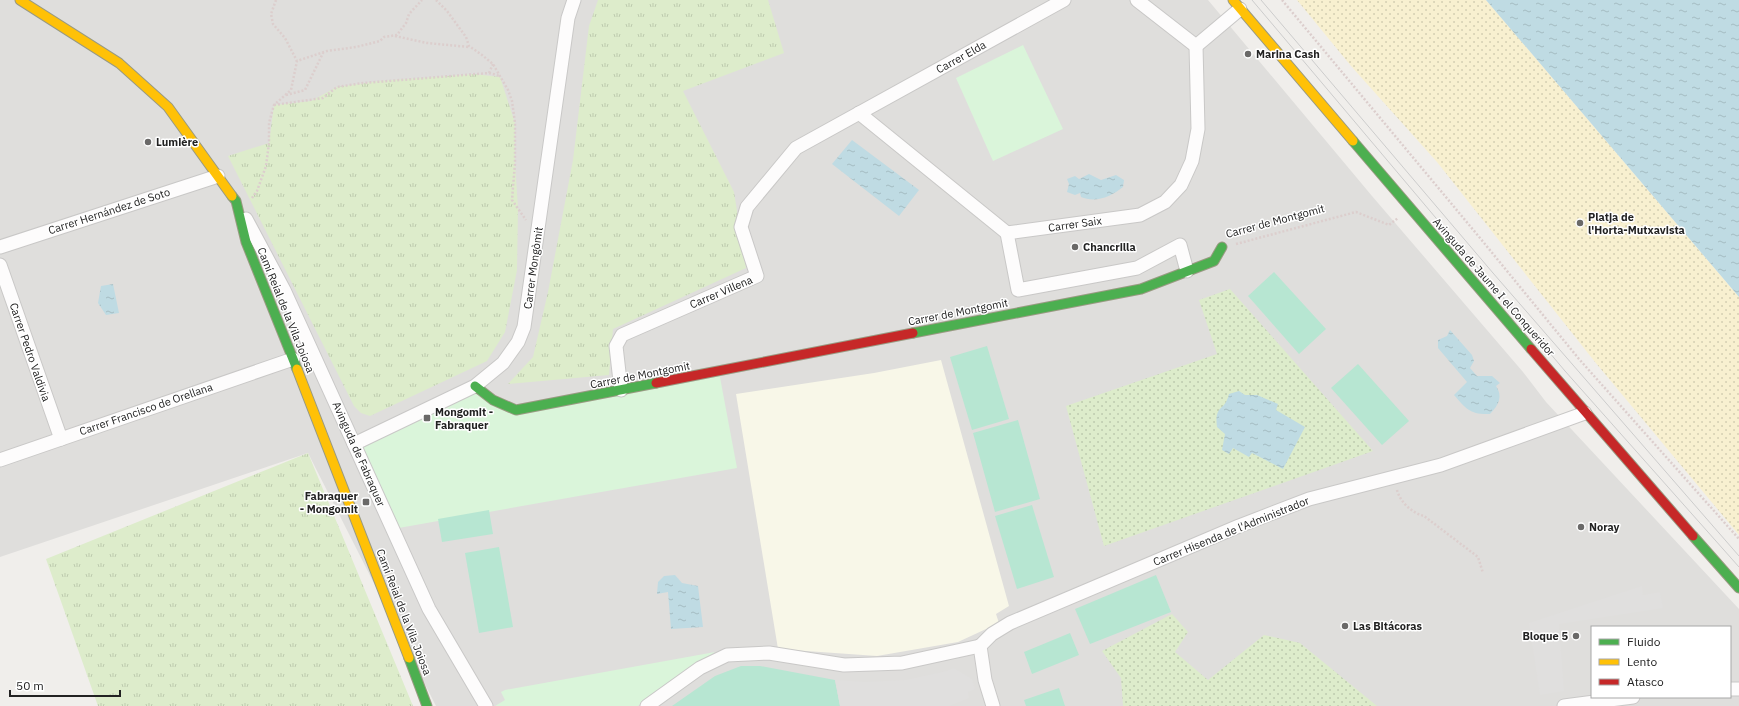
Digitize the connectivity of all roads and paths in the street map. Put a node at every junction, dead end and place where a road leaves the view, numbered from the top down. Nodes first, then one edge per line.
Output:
1 (276, 0) edge
2 (422, 0) edge
3 (436, 0) edge
4 (574, 0) edge
5 (1064, 0) edge
6 (1137, 0) edge
7 (1282, 0) edge
8 (26, 1) edge
9 (1237, 4) edge
10 (395, 36) junction
11 (1196, 46) junction
12 (471, 48) junction
13 (323, 52) junction
14 (297, 61) junction
15 (493, 64) junction
16 (489, 73) junction
17 (500, 77) junction
18 (285, 95) junction
19 (274, 105) junction
20 (859, 113) junction
21 (218, 176) junction
22 (238, 206) junction
23 (1411, 208) junction
24 (1007, 233) junction
25 (537, 237) junction
26 (0, 247) edge
27 (1222, 247) joint
28 (0, 266) edge
29 (1187, 271) junction
30 (293, 359) junction
31 (475, 386) junction
32 (622, 390) junction
33 (1585, 413) junction
34 (61, 439) junction
35 (354, 444) junction
36 (0, 460) edge
37 (1394, 477) junction
38 (1739, 540) edge
39 (1483, 573) dead end
40 (1739, 588) edge
41 (980, 646) junction
42 (1631, 700) edge
43 (427, 706) edge
44 (486, 706) edge
45 (647, 706) edge
46 (993, 706) edge
47 (1564, 706) edge

1 - 14 path
2 - 10 path
3 - 12 path
4 - 25 street, Carrer Mongòmit
5 - 20 street, Carrer Elda
6 - 11 street
7 - 38 path
8 - 21 street, Camí Reial de la Vila Joiosa
9 - 11 street
9 - 23 street, Avinguda de Jaume I el Conqueridor
10 - 12 path
10 - 13 path
11 - 24 street, Carrer Saix
12 - 15 path
13 - 14 path
13 - 18 path
14 - 18 path
15 - 16 path
15 - 17 path
16 - 17 path
16 - 19 path
17 - 25 path
18 - 19 path
19 - 22 path
20 - 24 street
20 - 32 street, Carrer Villena
21 - 22 street, Camí Reial de la Vila Joiosa
21 - 26 street, Carrer Hernández de Soto
22 - 30 street, Camí Reial de la Vila Joiosa
22 - 35 street, Avinguda de Fabraquer
23 - 27 path, Carrer de Montgomit
23 - 33 street, Avinguda de Jaume I el Conqueridor
24 - 29 street
25 - 31 street, Carrer Mongòmit
27 - 29 street, Carrer de Montgomit
28 - 34 street, Carrer Pedro Valdivia
29 - 32 street, Carrer de Montgomit
30 - 34 street, Carrer Francisco de Orellana
30 - 43 street, Camí Reial de la Vila Joiosa
31 - 32 street, Carrer de Montgomit
31 - 35 street, Carrer Mongòmit
33 - 37 street, Carrer Hisenda de l'Administrador
33 - 40 street, Avinguda de Jaume I el Conqueridor
34 - 36 street, Carrer Francisco de Orellana
35 - 44 street, Avinguda de Fabraquer
37 - 39 path
37 - 41 street, Carrer Hisenda de l'Administrador
41 - 45 street
41 - 46 street
42 - 47 street

